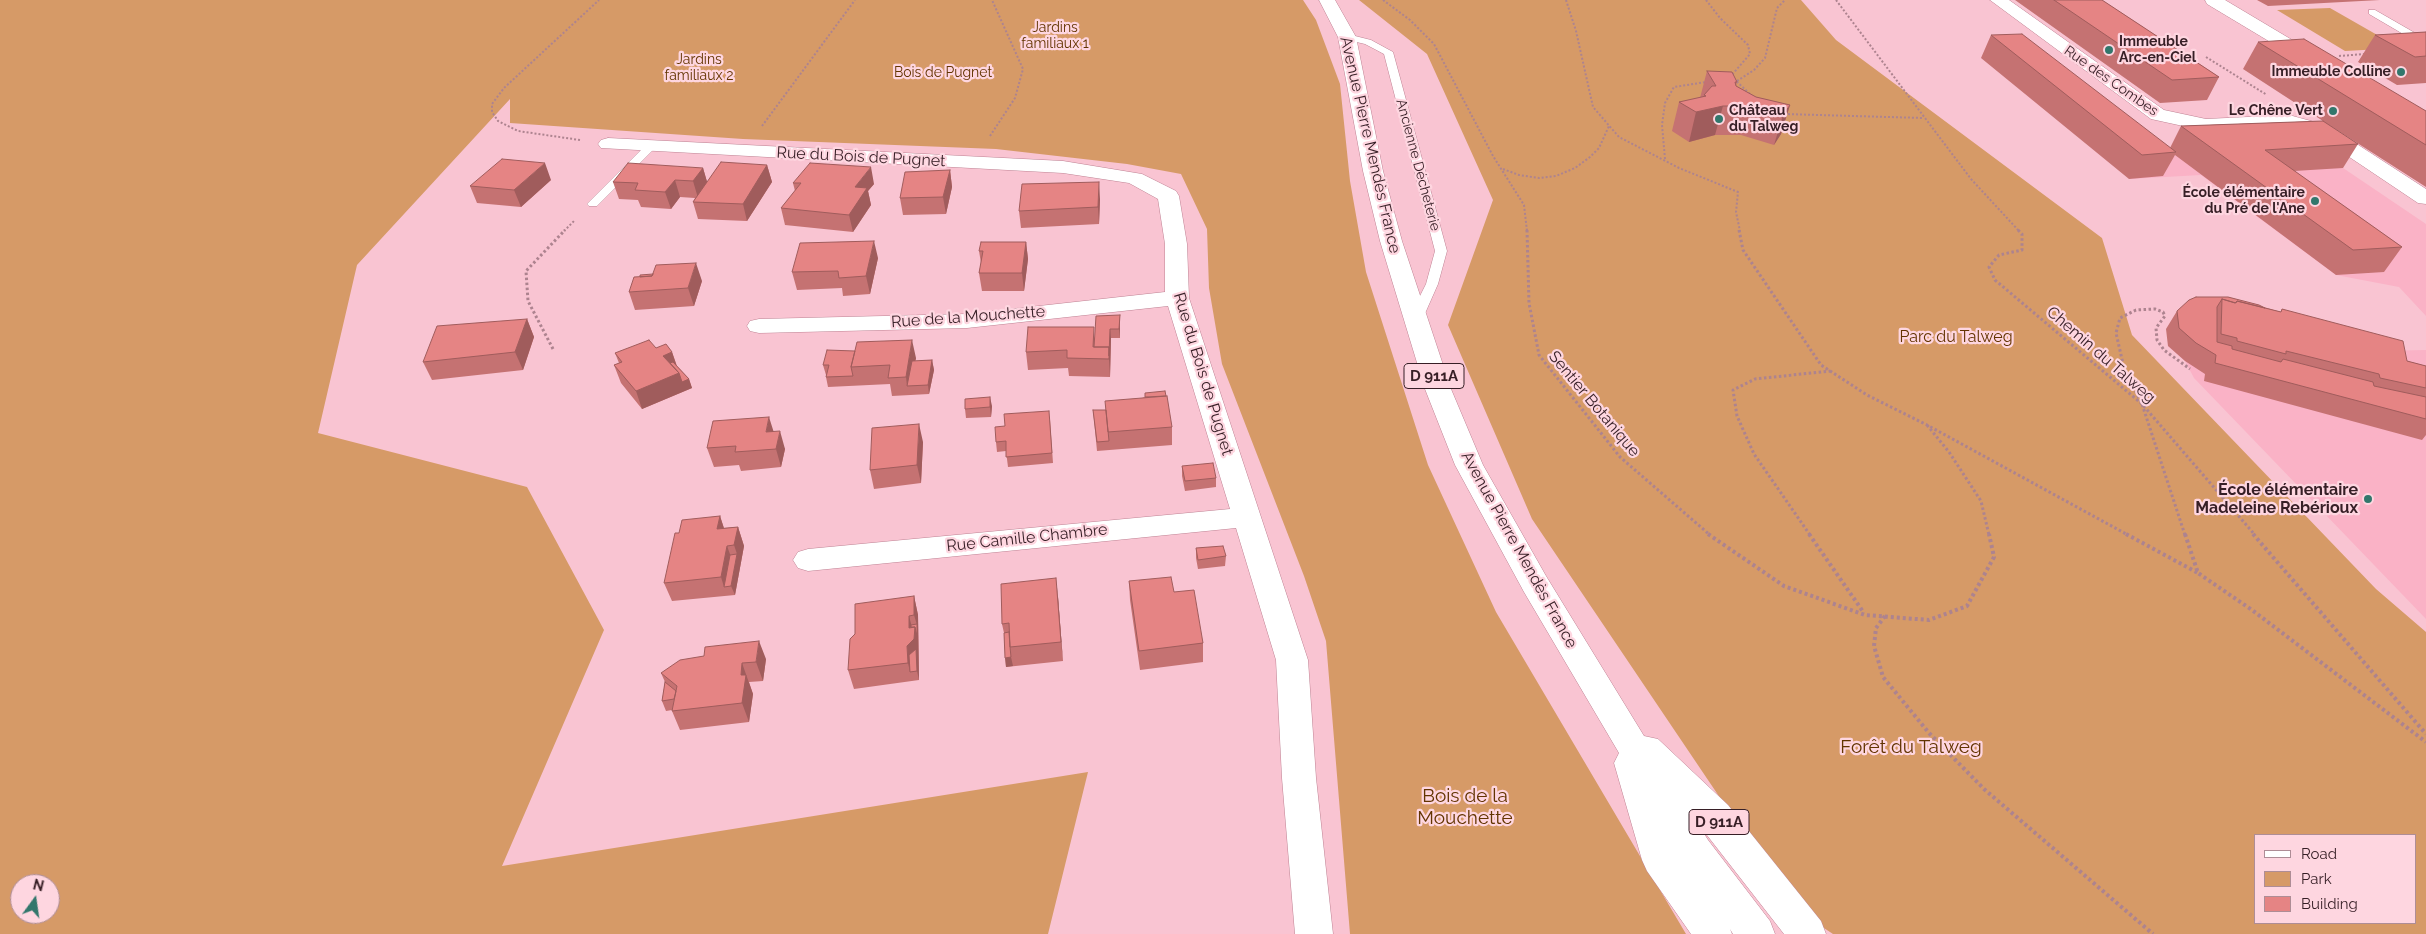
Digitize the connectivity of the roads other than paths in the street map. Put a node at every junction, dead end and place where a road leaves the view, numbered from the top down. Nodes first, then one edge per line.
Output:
1 (1327, 0) edge
2 (1998, 0) edge
3 (2214, 0) edge
4 (2372, 12) dead end
5 (1347, 36) junction
6 (2426, 36) edge
7 (2328, 68) edge
8 (608, 144) road end
9 (651, 146) junction
10 (2426, 198) edge
11 (593, 204) road end
12 (1177, 298) junction
13 (1416, 318) junction
14 (759, 326) dead end
15 (1247, 517) junction
16 (808, 560) dead end
17 (1618, 721) junction
18 (1314, 934) edge
19 (1713, 934) edge
20 (1756, 934) edge
21 (1807, 934) edge

1 - 5 street, Avenue Pierre Mendès France / D 911A
2 - 10 street, Rue des Combes
3 - 7 street
4 - 6 lane
5 - 13 street, Avenue Pierre Mendès France / D 911A
5 - 13 lane, Ancienne Décheterie
8 - 9 street, Rue du Bois de Pugnet
9 - 11 lane
9 - 12 street, Rue du Bois de Pugnet
12 - 14 street, Rue de la Mouchette
12 - 15 street, Rue du Bois de Pugnet
13 - 17 street, Avenue Pierre Mendès France / D 911A
15 - 16 street, Rue Camille Chambre
15 - 18 street, Rue du Bois de Pugnet
17 - 19 street
17 - 20 street, Avenue Pierre Mendès France / D 911A
17 - 21 street, Avenue Pierre Mendès France / D 911A

